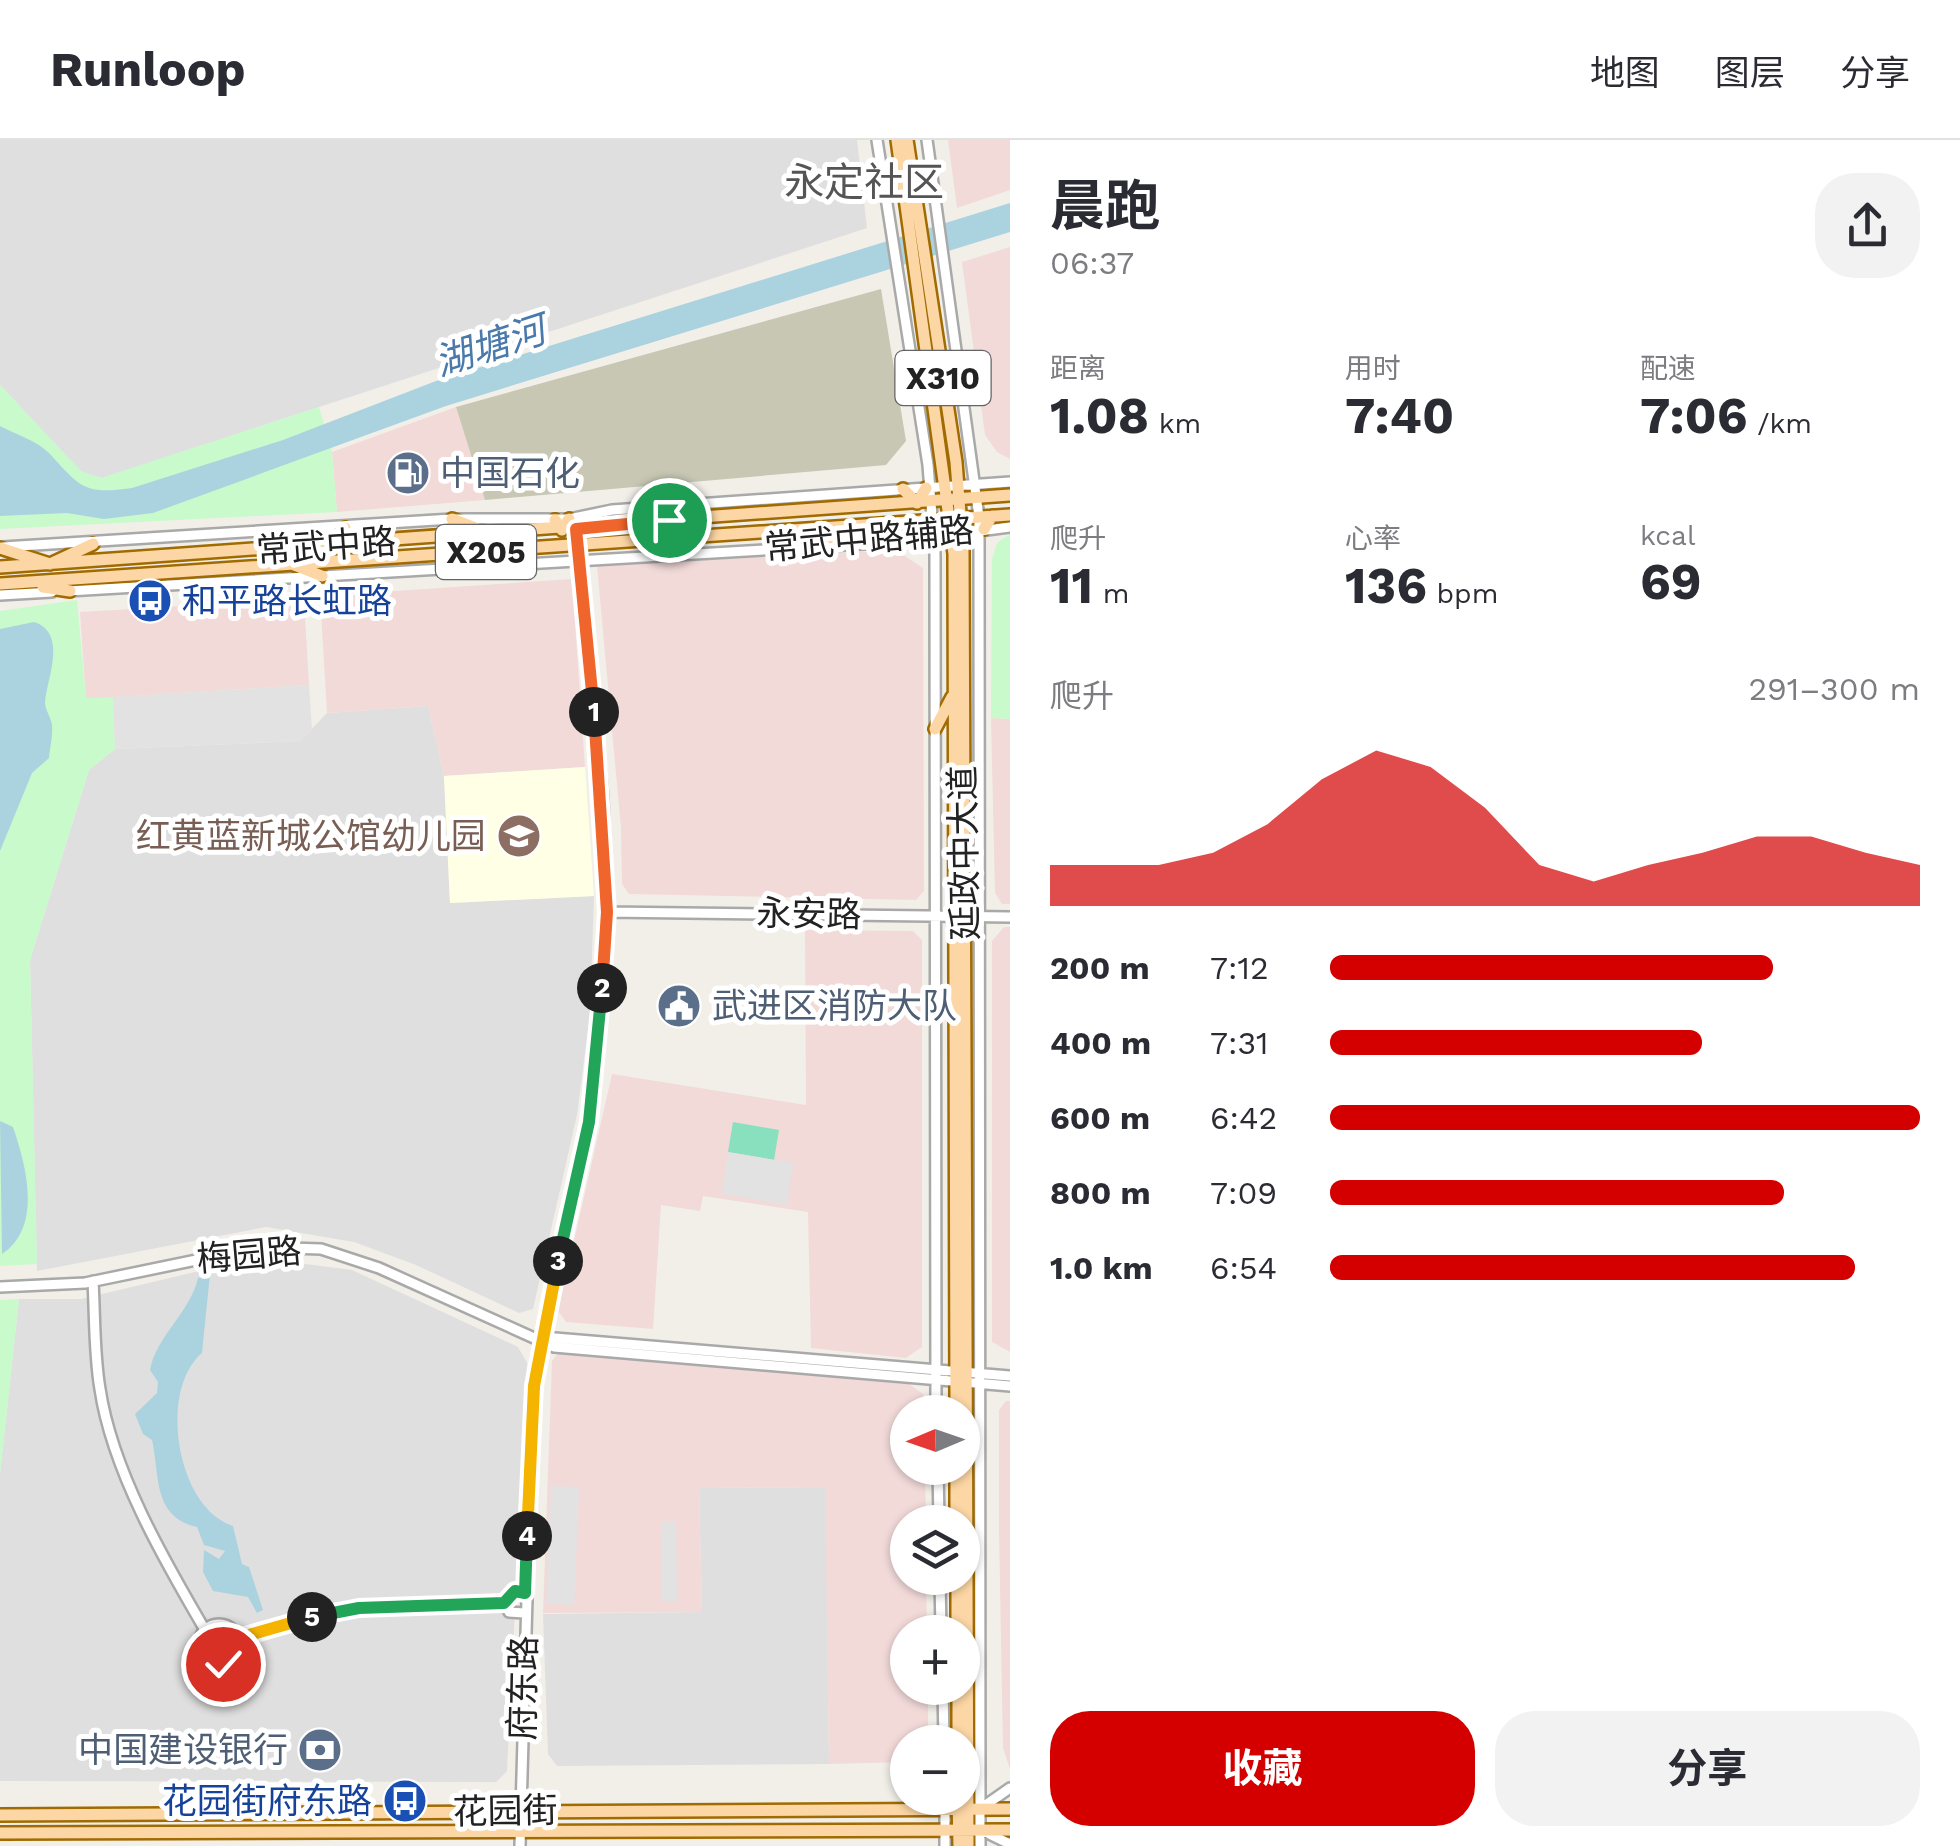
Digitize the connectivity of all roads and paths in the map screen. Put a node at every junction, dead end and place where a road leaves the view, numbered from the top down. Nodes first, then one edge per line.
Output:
1 (878, 140) edge
2 (897, 140) edge
3 (907, 140) edge
4 (927, 140) edge
5 (915, 223) junction
6 (1010, 482) edge
7 (976, 483) junction
8 (928, 488) junction
9 (903, 489) junction
10 (954, 493) junction
11 (1010, 496) edge
12 (978, 498) junction
13 (932, 502) junction
14 (917, 503) junction
15 (452, 520) junction
16 (956, 520) junction
17 (932, 522) junction
18 (568, 523) junction
19 (984, 523) junction
20 (1009, 523) edge
21 (345, 528) junction
22 (789, 532) junction
23 (957, 534) junction
24 (492, 535) junction
25 (934, 539) junction
26 (93, 544) junction
27 (830, 545) junction
28 (319, 546) junction
29 (0, 548) edge
30 (578, 553) junction
31 (50, 564) junction
32 (290, 564) junction
33 (0, 566) edge
34 (322, 576) junction
35 (22, 583) junction
36 (0, 590) edge
37 (70, 591) junction
38 (954, 693) junction
39 (935, 729) junction
40 (607, 912) junction
41 (936, 916) junction
42 (961, 916) junction
43 (982, 917) junction
44 (1010, 917) edge
45 (93, 1281) junction
46 (0, 1286) edge
47 (541, 1342) junction
48 (936, 1374) junction
49 (1010, 1376) edge
50 (961, 1377) junction
51 (981, 1378) junction
52 (1010, 1386) edge
53 (936, 1395) edge
54 (958, 1395) edge
55 (525, 1593) junction
56 (504, 1603) junction
57 (524, 1613) junction
58 (205, 1630) junction
59 (238, 1638) junction
60 (959, 1725) edge
61 (963, 1725) edge
62 (1010, 1788) edge
63 (980, 1798) edge
64 (890, 1806) edge
65 (980, 1807) edge
66 (1010, 1809) edge
67 (520, 1810) junction
68 (0, 1815) edge
69 (961, 1815) edge
70 (961, 1815) edge
71 (963, 1830) junction
72 (1010, 1830) edge
73 (734, 1831) junction
74 (520, 1832) junction
75 (0, 1833) edge
76 (110, 1840) edge
77 (1010, 1844) edge
78 (520, 1846) edge
79 (734, 1846) edge
80 (945, 1846) edge
81 (959, 1846) edge
82 (968, 1846) edge
83 (980, 1846) edge

1 - 8 street
2 - 5 main road, 延政中大道 / X310
3 - 5 main road, 延政中大道 / X310
4 - 7 street
5 - 10 main road, 延政中大道 / X310
6 - 7 street, 常武中路辅路
7 - 10 street, 常武中路辅路
7 - 12 street
8 - 9 street, 常武中路辅路
8 - 10 street, 常武中路辅路
8 - 13 street
8 - 14 main road
9 - 14 main road
9 - 18 street, 常武中路辅路
10 - 12 main road, 常武中路 / X205
10 - 13 main road, 常武中路 / X205
10 - 16 main road, 延政中大道 / X310
11 - 12 main road, 常武中路 / X205
12 - 19 street
13 - 14 main road, 常武中路 / X205
13 - 17 street
14 - 18 main road, 常武中路 / X205
15 - 18 street, 常武中路辅路
15 - 21 street, 常武中路辅路
15 - 24 main road
16 - 17 main road, 常武中路 / X205
16 - 19 main road, 常武中路 / X205
16 - 23 main road, 延政中大道 / X310
17 - 22 main road, 常武中路 / X205
17 - 25 street
18 - 24 main road, 常武中路 / X205
18 - 30 street, 府东路
19 - 20 main road
19 - 23 street, 常武中路辅路
19 - 43 street
21 - 26 street, 常武中路辅路
21 - 28 main road
22 - 27 main road
22 - 30 main road, 常武中路 / X205
23 - 25 street, 常武中路辅路
23 - 38 main road, 延政中大道 / X310
23 - 42 main road, 延政中大道 / X310
24 - 28 main road, 常武中路 / X205
25 - 27 street, 常武中路辅路
25 - 39 street
26 - 29 street, 常武中路辅路
26 - 31 main road
27 - 30 street, 常武中路辅路
28 - 31 main road, 常武中路 / X205
29 - 31 main road
30 - 32 main road, 常武中路 / X205
30 - 34 street, 常武中路辅路
30 - 40 street, 府东路
31 - 33 main road, 常武中路 / X205
32 - 34 main road
32 - 35 main road, 常武中路 / X205
34 - 37 street, 常武中路辅路
35 - 36 main road
35 - 37 main road
36 - 37 street, 常武中路辅路
38 - 39 main road
38 - 42 main road, 延政中大道 / X310
39 - 41 street
40 - 41 street, 永安路
40 - 47 street, 府东路
41 - 42 street, 永安路
41 - 48 street
42 - 43 street, 永安路
42 - 50 main road, 延政中大道 / X310
43 - 44 street, 永安路
43 - 51 street
45 - 46 street, 梅园路
45 - 47 street, 梅园路
45 - 58 street
47 - 48 street, 梅园路
47 - 55 street, 府东路
48 - 50 street, 梅园路
48 - 53 street
49 - 51 street, 梅园路
50 - 51 street, 梅园路
50 - 54 main road, 延政中大道 / X310
50 - 60 main road, 延政中大道 / X310
51 - 52 street, 梅园路
51 - 61 street
55 - 56 street
55 - 57 street, 府东路
56 - 57 street
56 - 59 street
57 - 67 street, 府东路
58 - 59 street
58 - 59 street
62 - 63 street
64 - 67 main road, 花园街
65 - 66 main road, 花园街
67 - 68 main road, 花园街
67 - 74 street, 府东路
69 - 71 main road, X310
70 - 71 street
71 - 72 main road, 花园街
71 - 73 main road, 花园街
71 - 77 street
71 - 80 street
71 - 81 main road, X310
71 - 82 main road, X310
71 - 83 street
73 - 74 main road, 花园街
73 - 79 street
74 - 76 main road, 花园街
74 - 78 street, 府东路
75 - 76 main road, 花园街

